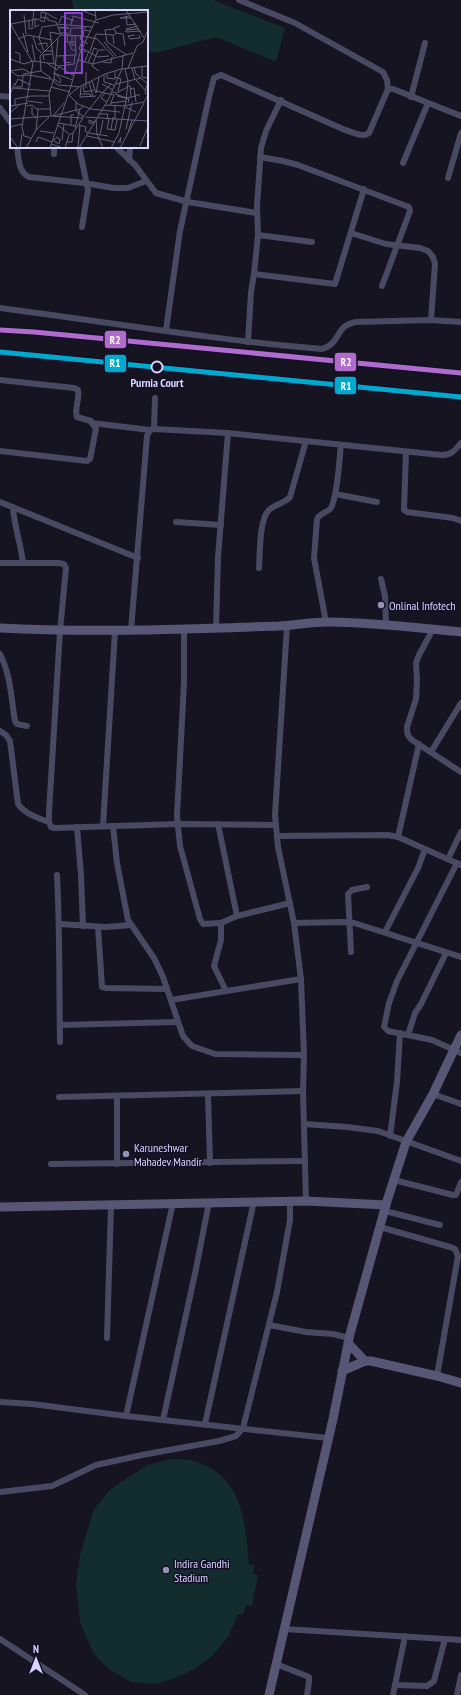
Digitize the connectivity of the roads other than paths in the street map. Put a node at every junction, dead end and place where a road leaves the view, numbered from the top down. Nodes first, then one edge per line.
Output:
1 (239, 0) edge
2 (425, 43) dead end
3 (388, 88) junction
4 (0, 96) edge
5 (10, 97) edge
6 (411, 97) junction
7 (281, 100) junction
8 (428, 103) junction
9 (0, 108) edge
10 (461, 116) edge
11 (10, 122) edge
12 (461, 133) edge
13 (17, 148) edge
14 (54, 148) edge
15 (79, 148) edge
16 (117, 148) edge
17 (130, 148) edge
18 (54, 154) dead end
19 (260, 157) junction
20 (129, 160) junction
21 (403, 164) dead end
22 (448, 178) dead end
23 (146, 181) junction
24 (87, 184) junction
25 (364, 189) junction
26 (188, 202) junction
27 (257, 213) junction
28 (82, 227) dead end
29 (351, 233) junction
30 (258, 235) junction
31 (312, 242) dead end
32 (397, 246) junction
33 (254, 274) junction
34 (382, 286) dead end
35 (0, 308) edge
36 (431, 320) junction
37 (461, 322) edge
38 (166, 330) junction
39 (248, 342) junction
40 (0, 380) edge
41 (155, 398) dead end
42 (92, 423) junction
43 (152, 429) junction
44 (228, 433) junction
45 (306, 441) junction
46 (461, 443) edge
47 (341, 445) junction
48 (0, 451) edge
49 (406, 452) junction
50 (334, 494) junction
51 (0, 502) edge
52 (377, 502) dead end
53 (13, 507) junction
54 (461, 521) edge
55 (176, 522) dead end
56 (221, 525) junction
57 (138, 558) junction
58 (0, 563) edge
59 (23, 563) junction
60 (259, 568) dead end
61 (381, 579) dead end
62 (326, 622) junction
63 (386, 625) junction
64 (287, 626) junction
65 (0, 628) edge
66 (216, 628) junction
67 (184, 629) junction
68 (131, 630) junction
69 (433, 630) junction
70 (60, 631) junction
71 (114, 631) junction
72 (461, 632) edge
73 (0, 654) edge
74 (461, 703) edge
75 (27, 726) dead end
76 (0, 732) edge
77 (419, 744) junction
78 (432, 752) junction
79 (461, 772) edge
80 (49, 822) junction
81 (178, 824) junction
82 (218, 824) junction
83 (275, 825) junction
84 (103, 826) junction
85 (113, 826) junction
86 (77, 827) junction
87 (461, 832) edge
88 (277, 836) junction
89 (398, 837) junction
90 (425, 849) junction
91 (448, 859) junction
92 (459, 864) edge
93 (57, 875) dead end
94 (367, 887) dead end
95 (290, 903) junction
96 (237, 916) junction
97 (350, 922) junction
98 (220, 923) junction
99 (294, 923) junction
100 (60, 924) junction
101 (131, 925) junction
102 (83, 926) junction
103 (98, 927) junction
104 (385, 932) junction
105 (417, 942) junction
106 (351, 952) dead end
107 (446, 953) junction
108 (461, 957) edge
109 (301, 979) junction
110 (167, 988) junction
111 (226, 991) junction
112 (171, 1000) junction
113 (178, 1022) junction
114 (60, 1025) junction
115 (400, 1033) junction
116 (408, 1035) junction
117 (461, 1035) edge
118 (60, 1042) dead end
119 (457, 1051) edge
120 (304, 1055) junction
121 (303, 1091) junction
122 (208, 1094) junction
123 (433, 1094) junction
124 (59, 1097) dead end
125 (117, 1097) junction
126 (461, 1104) edge
127 (304, 1124) junction
128 (390, 1136) junction
129 (406, 1142) junction
130 (461, 1161) edge
131 (305, 1162) junction
132 (210, 1163) junction
133 (51, 1164) dead end
134 (118, 1164) junction
135 (394, 1180) junction
136 (461, 1182) edge
137 (459, 1192) edge
138 (254, 1201) junction
139 (290, 1201) junction
140 (306, 1201) junction
141 (209, 1202) junction
142 (173, 1203) junction
143 (111, 1206) junction
144 (0, 1207) edge
145 (385, 1208) junction
146 (440, 1225) dead end
147 (380, 1227) junction
148 (269, 1325) junction
149 (106, 1338) dead end
150 (348, 1341) junction
151 (365, 1362) junction
152 (342, 1371) junction
153 (437, 1376) junction
154 (461, 1383) edge
155 (0, 1402) edge
156 (126, 1416) junction
157 (163, 1420) junction
158 (205, 1424) junction
159 (243, 1428) junction
160 (328, 1438) junction
161 (0, 1492) edge
162 (284, 1629) junction
163 (405, 1636) junction
164 (0, 1639) edge
165 (445, 1639) junction
166 (461, 1640) edge
167 (276, 1664) junction
168 (461, 1675) edge
169 (395, 1685) junction
170 (271, 1694) edge
171 (85, 1695) edge
172 (307, 1695) edge
173 (393, 1695) edge
174 (457, 1695) edge

1 - 3 street
2 - 6 street
3 - 6 street
3 - 7 street
4 - 5 street
6 - 8 street
7 - 19 street
7 - 26 street
8 - 10 street
8 - 21 street
9 - 11 street
12 - 22 street
13 - 24 street
14 - 18 street
15 - 24 street
16 - 20 street
17 - 20 street
19 - 25 street
19 - 27 street
20 - 23 street
23 - 24 street
23 - 26 street
24 - 28 street
25 - 29 street
25 - 32 street
26 - 27 street
26 - 38 street
27 - 30 street
29 - 32 street
29 - 33 street
30 - 31 street
30 - 33 street
32 - 34 street
32 - 36 street
33 - 39 street
35 - 38 street
36 - 37 street
36 - 39 street
38 - 39 street
40 - 42 street
41 - 43 street
42 - 43 street
42 - 48 street
43 - 44 street
43 - 57 street
44 - 45 street
44 - 56 street
45 - 47 street
45 - 60 street
46 - 49 street
47 - 49 street
47 - 50 street
49 - 54 street
50 - 52 street
50 - 62 street
51 - 53 street
53 - 57 street
53 - 59 street
55 - 56 street
56 - 66 street
57 - 68 street
58 - 59 street
59 - 70 street
61 - 63 street
62 - 63 street
62 - 64 street
63 - 69 street
64 - 66 street
64 - 83 street
65 - 70 street
66 - 67 street
67 - 68 street
67 - 81 street
68 - 71 street
69 - 72 street
69 - 77 street
70 - 71 street
70 - 80 street
71 - 84 street
73 - 75 street
74 - 78 street
76 - 80 street
77 - 78 street
77 - 89 street
78 - 79 street
80 - 86 street
81 - 82 street
81 - 85 street
81 - 98 street
82 - 83 street
82 - 96 street
83 - 88 street
84 - 85 street
84 - 86 street
85 - 101 street
86 - 102 street
87 - 91 street
88 - 89 street
88 - 95 street
89 - 90 street
90 - 91 street
90 - 104 street
91 - 92 street
92 - 105 street
93 - 100 street
94 - 97 street
95 - 96 street
95 - 99 street
96 - 98 street
97 - 99 street
97 - 104 street
97 - 106 street
98 - 111 street
99 - 109 street
100 - 102 street
100 - 114 street
101 - 103 street
101 - 110 street
102 - 103 street
103 - 110 street
104 - 105 street
105 - 107 street
105 - 115 street
107 - 108 street
107 - 116 street
109 - 111 street
109 - 120 street
110 - 112 street
111 - 112 street
112 - 113 street
113 - 114 street
113 - 120 street
114 - 118 street
115 - 116 street
115 - 128 street
116 - 119 street
117 - 119 street
119 - 123 street
120 - 121 street
121 - 122 street
121 - 127 street
122 - 125 street
122 - 132 street
123 - 126 street
123 - 129 street
124 - 125 street
125 - 134 street
127 - 128 street
127 - 131 street
128 - 129 street
129 - 130 street
129 - 135 street
131 - 132 street
131 - 140 street
132 - 134 street
133 - 134 street
135 - 137 street
135 - 145 street
136 - 137 street
138 - 139 street
138 - 141 street
138 - 158 street
139 - 140 street
139 - 148 street
140 - 145 street
141 - 142 street
141 - 157 street
142 - 143 street
142 - 156 street
143 - 144 street
143 - 149 street
145 - 146 street
145 - 147 street
147 - 150 street
147 - 153 street
148 - 150 street
148 - 159 street
150 - 151 street
150 - 152 street
151 - 152 street
151 - 153 street
152 - 160 street
153 - 154 street
155 - 156 street
156 - 157 street
157 - 158 street
158 - 159 street
159 - 160 street
159 - 161 street
160 - 162 street
162 - 163 street
162 - 167 street
163 - 165 street
163 - 169 street
164 - 171 street
165 - 166 street
165 - 169 street
167 - 170 street
167 - 172 street
168 - 174 street
169 - 173 street

